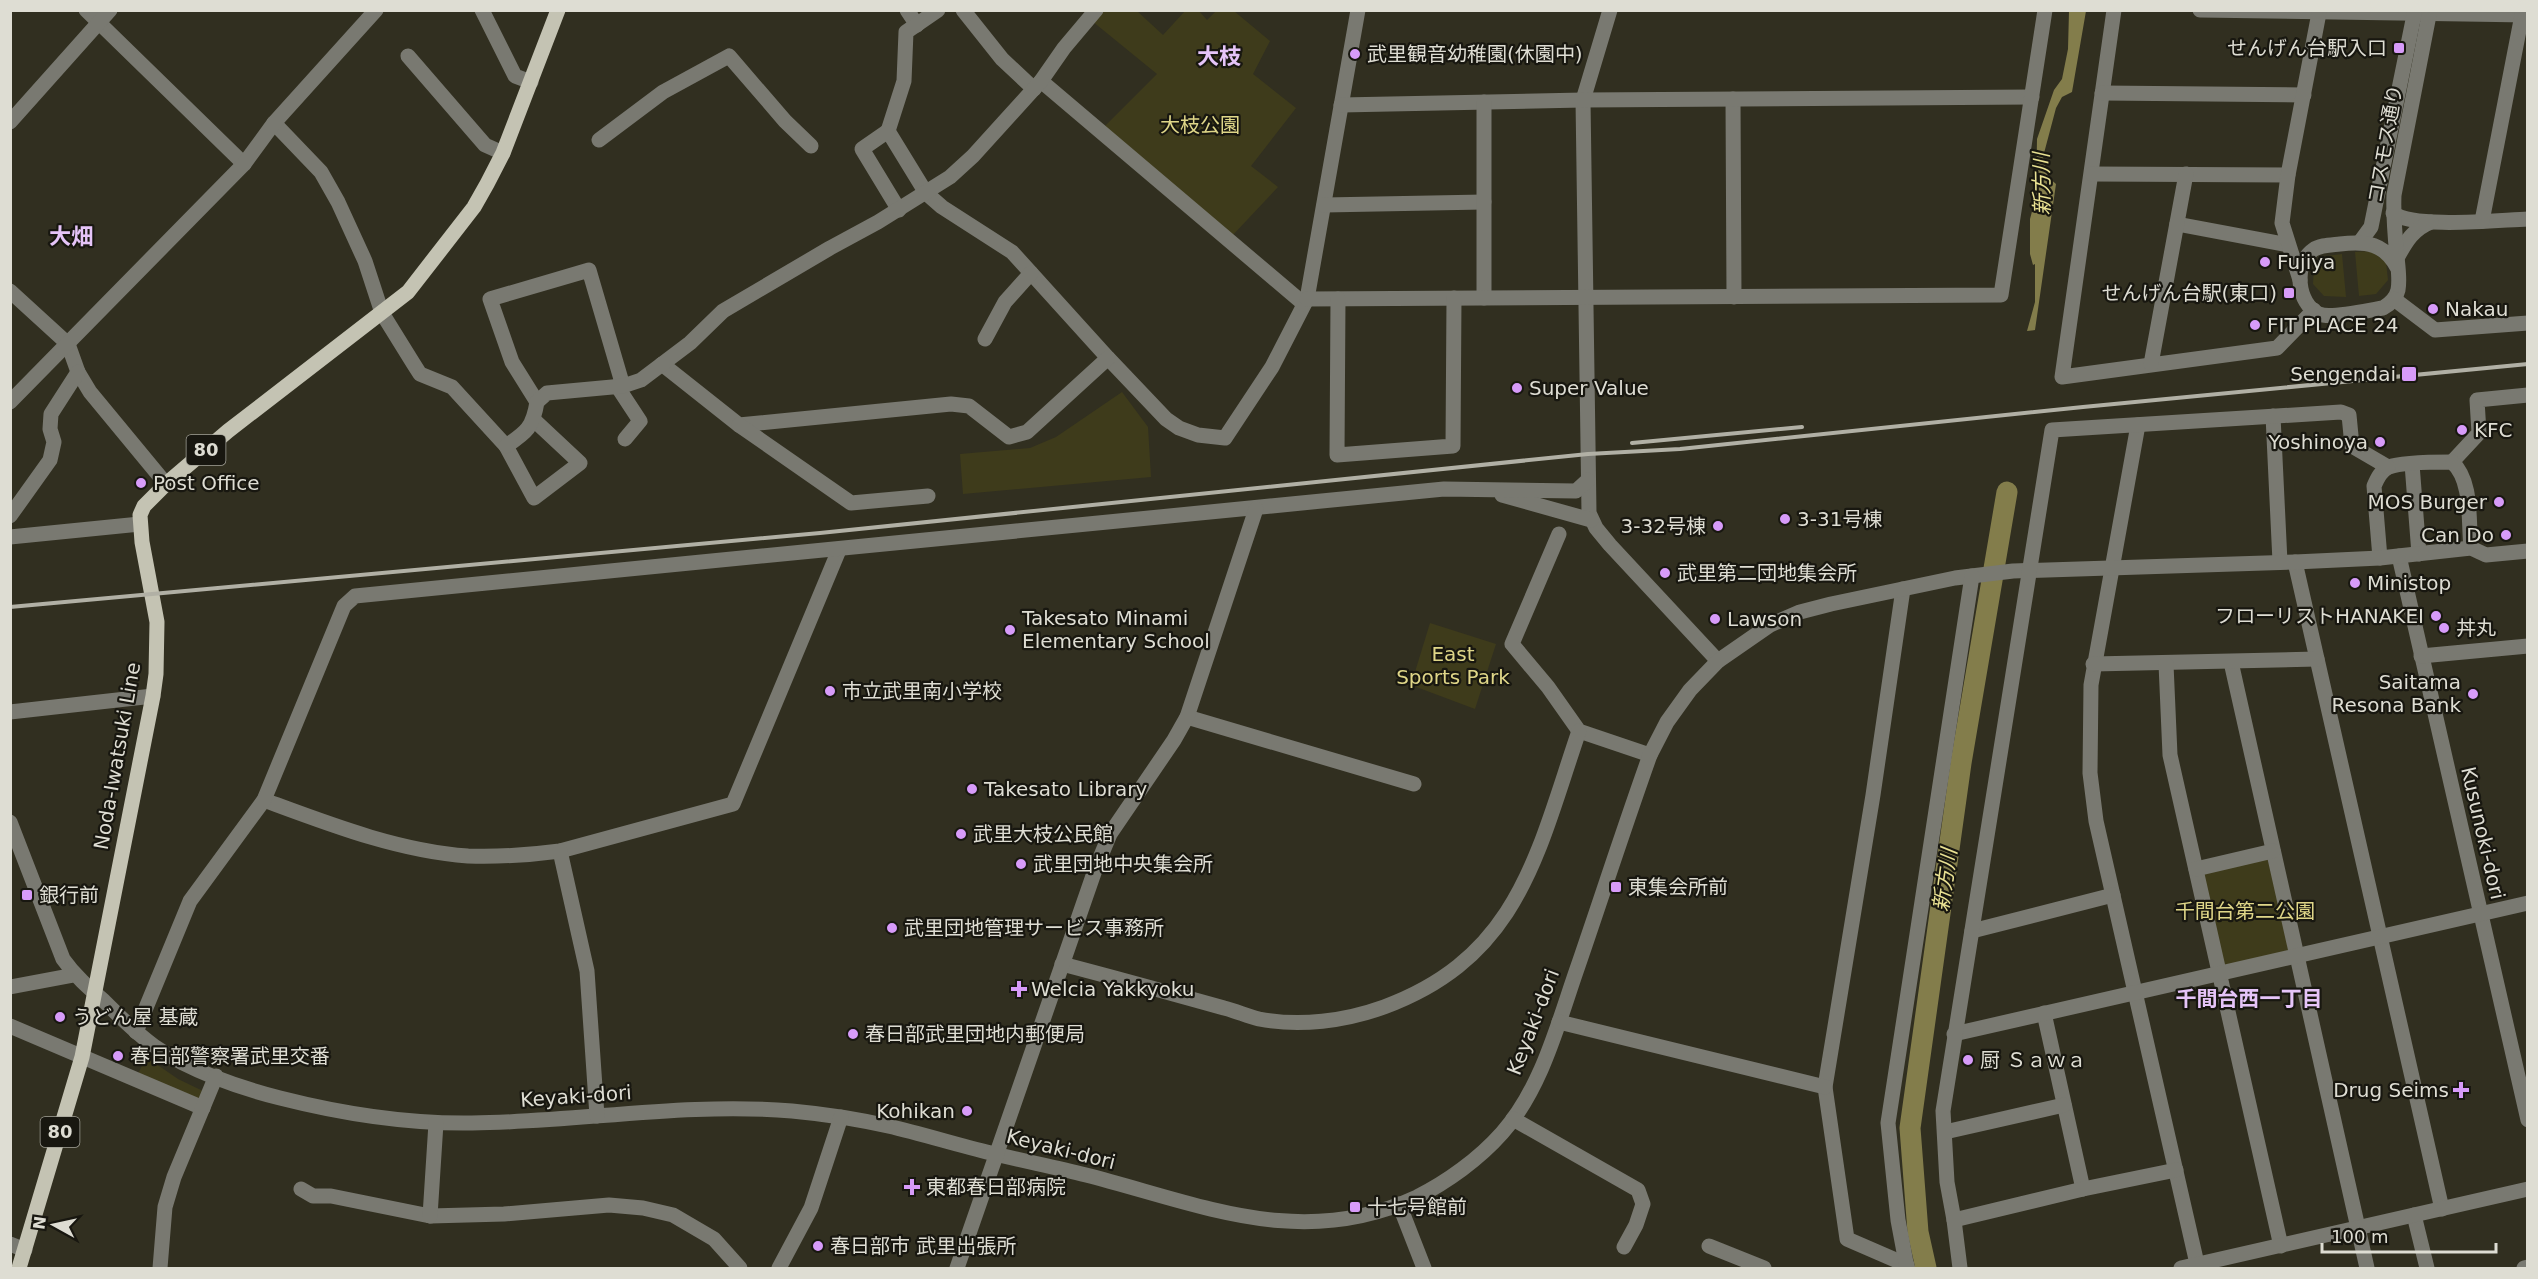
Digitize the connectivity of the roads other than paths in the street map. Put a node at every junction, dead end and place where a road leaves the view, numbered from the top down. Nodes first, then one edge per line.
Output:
1 (86, 10) edge
2 (110, 10) edge
3 (376, 10) edge
4 (482, 10) edge
5 (558, 10) edge
6 (907, 10) edge
7 (938, 10) edge
8 (963, 10) edge
9 (1096, 10) edge
10 (1358, 10) edge
11 (1610, 10) edge
12 (2045, 10) edge
13 (2114, 10) edge
14 (2200, 10) edge
15 (2422, 12) edge
16 (2319, 13) junction
17 (2525, 15) edge
18 (99, 22) junction
19 (917, 25) junction
20 (408, 56) dead end
21 (531, 82) junction
22 (1037, 85) junction
23 (2102, 93) junction
24 (2304, 95) junction
25 (2032, 97) junction
26 (1733, 99) junction
27 (1583, 100) junction
28 (1484, 102) junction
29 (1341, 105) junction
30 (10, 122) edge
31 (274, 123) junction
32 (888, 131) junction
33 (599, 140) dead end
34 (811, 146) dead end
35 (503, 153) junction
36 (244, 164) junction
37 (2092, 174) junction
38 (2186, 174) junction
39 (2288, 175) junction
40 (926, 193) junction
41 (1484, 202) junction
42 (1324, 205) junction
43 (898, 210) junction
44 (2393, 213) junction
45 (2528, 219) edge
46 (2482, 220) junction
47 (2431, 222) junction
48 (2177, 224) junction
49 (2360, 242) junction
50 (2288, 245) junction
51 (2397, 263) junction
52 (1031, 273) junction
53 (2300, 280) junction
54 (10, 291) edge
55 (2396, 293) junction
56 (1734, 297) junction
57 (1454, 298) junction
58 (1484, 298) junction
59 (1584, 298) junction
60 (1338, 299) junction
61 (1305, 302) junction
62 (2314, 310) junction
63 (382, 313) junction
64 (2528, 323) edge
65 (985, 339) dead end
66 (68, 344) junction
67 (1108, 358) junction
68 (662, 364) junction
69 (2151, 364) junction
70 (78, 372) junction
71 (620, 386) junction
72 (2528, 395) edge
73 (10, 402) edge
74 (537, 402) junction
75 (2273, 416) junction
76 (534, 420) junction
77 (739, 425) junction
78 (2138, 425) junction
79 (625, 439) dead end
80 (506, 446) junction
81 (2452, 462) junction
82 (2412, 465) junction
83 (2388, 467) junction
84 (1588, 480) junction
85 (166, 484) junction
86 (1476, 489) junction
87 (928, 496) dead end
88 (1256, 509) junction
89 (10, 516) edge
90 (1591, 520) junction
91 (140, 524) junction
92 (1559, 534) dead end
93 (10, 537) edge
94 (2471, 548) junction
95 (839, 550) junction
96 (2528, 551) edge
97 (2419, 554) junction
98 (2399, 556) junction
99 (2380, 558) junction
100 (2288, 562) junction
101 (2110, 568) junction
102 (2031, 570) junction
103 (1977, 575) junction
104 (1903, 589) junction
105 (2527, 649) edge
106 (2421, 656) junction
107 (2317, 658) junction
108 (1718, 661) junction
109 (2230, 662) junction
110 (2093, 664) junction
111 (2166, 664) junction
112 (153, 696) junction
113 (10, 712) edge
114 (1187, 717) junction
115 (1579, 731) junction
116 (1650, 754) junction
117 (1414, 784) dead end
118 (264, 800) junction
119 (10, 822) edge
120 (14, 841) edge
121 (560, 851) junction
122 (2273, 851) junction
123 (2196, 870) junction
124 (2113, 895) junction
125 (2528, 903) edge
126 (2480, 914) junction
127 (1972, 931) junction
128 (2380, 936) junction
129 (2297, 956) junction
130 (1062, 964) junction
131 (2220, 974) junction
132 (74, 975) junction
133 (10, 987) edge
134 (95, 993) junction
135 (2136, 994) junction
136 (2044, 1013) junction
137 (1558, 1022) junction
138 (12, 1032) edge
139 (136, 1032) junction
140 (1954, 1034) junction
141 (82, 1057) junction
142 (216, 1076) junction
143 (1825, 1087) junction
144 (2064, 1105) junction
145 (203, 1108) junction
146 (597, 1116) junction
147 (841, 1117) junction
148 (1513, 1119) junction
149 (2528, 1120) edge
150 (436, 1123) junction
151 (1945, 1132) junction
152 (996, 1155) junction
153 (2176, 1170) junction
154 (301, 1189) dead end
155 (2083, 1189) junction
156 (2528, 1189) edge
157 (1399, 1204) junction
158 (2442, 1209) junction
159 (2414, 1215) junction
160 (430, 1216) junction
161 (1954, 1220) junction
162 (2359, 1228) junction
163 (2281, 1245) junction
164 (1709, 1246) dead end
165 (18, 1247) edge
166 (1624, 1247) dead end
167 (1739, 1264) edge
168 (1905, 1267) edge
169 (2198, 1267) edge
170 (19, 1269) edge
171 (160, 1269) edge
172 (740, 1269) edge
173 (779, 1269) edge
174 (957, 1269) edge
175 (1425, 1269) edge
176 (1764, 1269) edge
177 (1960, 1269) edge
178 (2181, 1269) edge
179 (2367, 1269) edge
180 (2427, 1269) edge

1 - 18 street
2 - 18 street
3 - 31 street
4 - 21 street
5 - 21 main road, 80
6 - 19 street
7 - 19 street
8 - 22 street
9 - 22 street
10 - 29 street
11 - 27 street
12 - 25 street
13 - 23 street
14 - 16 street
15 - 16 street
15 - 17 street
15 - 44 street, コスモス通り
15 - 49 street, コスモス通り
16 - 24 street
17 - 46 street
18 - 30 street
18 - 36 street
19 - 32 street
20 - 35 street
21 - 35 main road, 80
22 - 40 street
22 - 61 street
23 - 24 street
23 - 37 street
24 - 39 street
25 - 26 street
25 - 56 street
26 - 27 street
26 - 56 street
27 - 28 street
27 - 59 street
28 - 29 street
28 - 41 street
29 - 42 street
31 - 36 street
31 - 63 street
32 - 40 street
32 - 43 street
33 - 34 street
35 - 63 main road, 80
36 - 66 street
37 - 38 street
37 - 69 street
38 - 39 street
38 - 48 street
39 - 50 street
40 - 43 street
40 - 52 street
41 - 42 street
41 - 58 street
42 - 61 street
43 - 68 street
44 - 47 street
44 - 51 street, コスモス通り
45 - 46 street
46 - 47 street
47 - 51 street
48 - 50 street
48 - 69 street
49 - 51 street
49 - 53 street
50 - 53 street
51 - 55 street, コスモス通り
52 - 65 street
52 - 67 street
53 - 62 street
54 - 66 street
55 - 62 street
55 - 64 street
56 - 59 street
57 - 58 street
57 - 60 street
57 - 60 street
58 - 59 street
59 - 84 street
60 - 61 street
61 - 67 street
62 - 69 street
63 - 80 street
63 - 85 main road, 80
66 - 70 street
66 - 73 street
67 - 77 street
68 - 71 street
68 - 77 street
70 - 85 street
70 - 89 street
71 - 74 street
71 - 74 street
71 - 79 street
72 - 81 street
74 - 76 street
75 - 78 street
75 - 83 street
75 - 100 street
76 - 80 street
76 - 80 street
77 - 87 street
78 - 101 street
78 - 102 street
81 - 82 street
81 - 94 street
82 - 83 street
82 - 97 street
83 - 99 street
84 - 86 street
84 - 90 street
85 - 91 main road, 80
86 - 88 street
86 - 90 street
88 - 95 street
88 - 114 street
90 - 108 street
91 - 93 street
91 - 112 main road, Noda-Iwatsuki Line / 80
92 - 115 street
94 - 96 street, Keyaki-dori
94 - 97 street, Keyaki-dori
95 - 118 street
95 - 121 street
97 - 98 street, Keyaki-dori
98 - 99 street, Keyaki-dori
98 - 106 street, Kusunoki-dori
99 - 100 street, Keyaki-dori
100 - 101 street, Keyaki-dori
100 - 107 street
101 - 102 street, Keyaki-dori
101 - 110 street
102 - 103 street, Keyaki-dori
102 - 127 street
103 - 104 street, Keyaki-dori
103 - 168 street
104 - 108 street, Keyaki-dori
104 - 143 street
105 - 106 street
106 - 126 street, Kusunoki-dori
107 - 109 street
107 - 128 street
108 - 116 street, Keyaki-dori
109 - 111 street
109 - 122 street
110 - 111 street
110 - 124 street
111 - 123 street
112 - 113 street
112 - 134 main road, Noda-Iwatsuki Line / 80
114 - 117 street
114 - 130 street
115 - 116 street
115 - 130 street
116 - 137 street, Keyaki-dori
118 - 121 street
118 - 139 street
119 - 120 street, Keyaki-dori
120 - 132 street, Keyaki-dori
121 - 146 street
122 - 123 street
122 - 129 street
123 - 131 street
124 - 127 street
124 - 135 street
125 - 126 street
126 - 128 street
126 - 149 street, Kusunoki-dori
127 - 140 street
128 - 129 street
128 - 158 street
129 - 131 street
129 - 162 street
130 - 152 street
131 - 135 street
131 - 163 street
132 - 133 street
132 - 134 street, Keyaki-dori
134 - 139 street, Keyaki-dori
134 - 141 main road, Noda-Iwatsuki Line / 80
135 - 136 street
135 - 153 street
136 - 140 street
136 - 144 street
137 - 143 street
137 - 148 street, Keyaki-dori
138 - 141 street
139 - 142 street, Keyaki-dori
140 - 151 street
141 - 145 street
141 - 165 main road, Noda-Iwatsuki Line / 80
142 - 145 street
142 - 150 street, Keyaki-dori
143 - 168 street
144 - 151 street
144 - 155 street
145 - 171 street
146 - 147 street, Keyaki-dori
146 - 150 street, Keyaki-dori
147 - 152 street, Keyaki-dori
147 - 173 street
148 - 157 street, Keyaki-dori
148 - 166 street
150 - 160 street
151 - 161 street
152 - 157 street, Keyaki-dori
152 - 174 street
153 - 155 street
153 - 169 street
154 - 160 street
155 - 161 street
156 - 158 street
157 - 175 street
158 - 159 street
159 - 162 street
159 - 180 street
160 - 172 street
161 - 177 street
162 - 163 street
162 - 179 street
163 - 169 street
164 - 167 street
165 - 170 main road, Noda-Iwatsuki Line / 80
167 - 176 street
169 - 178 street

